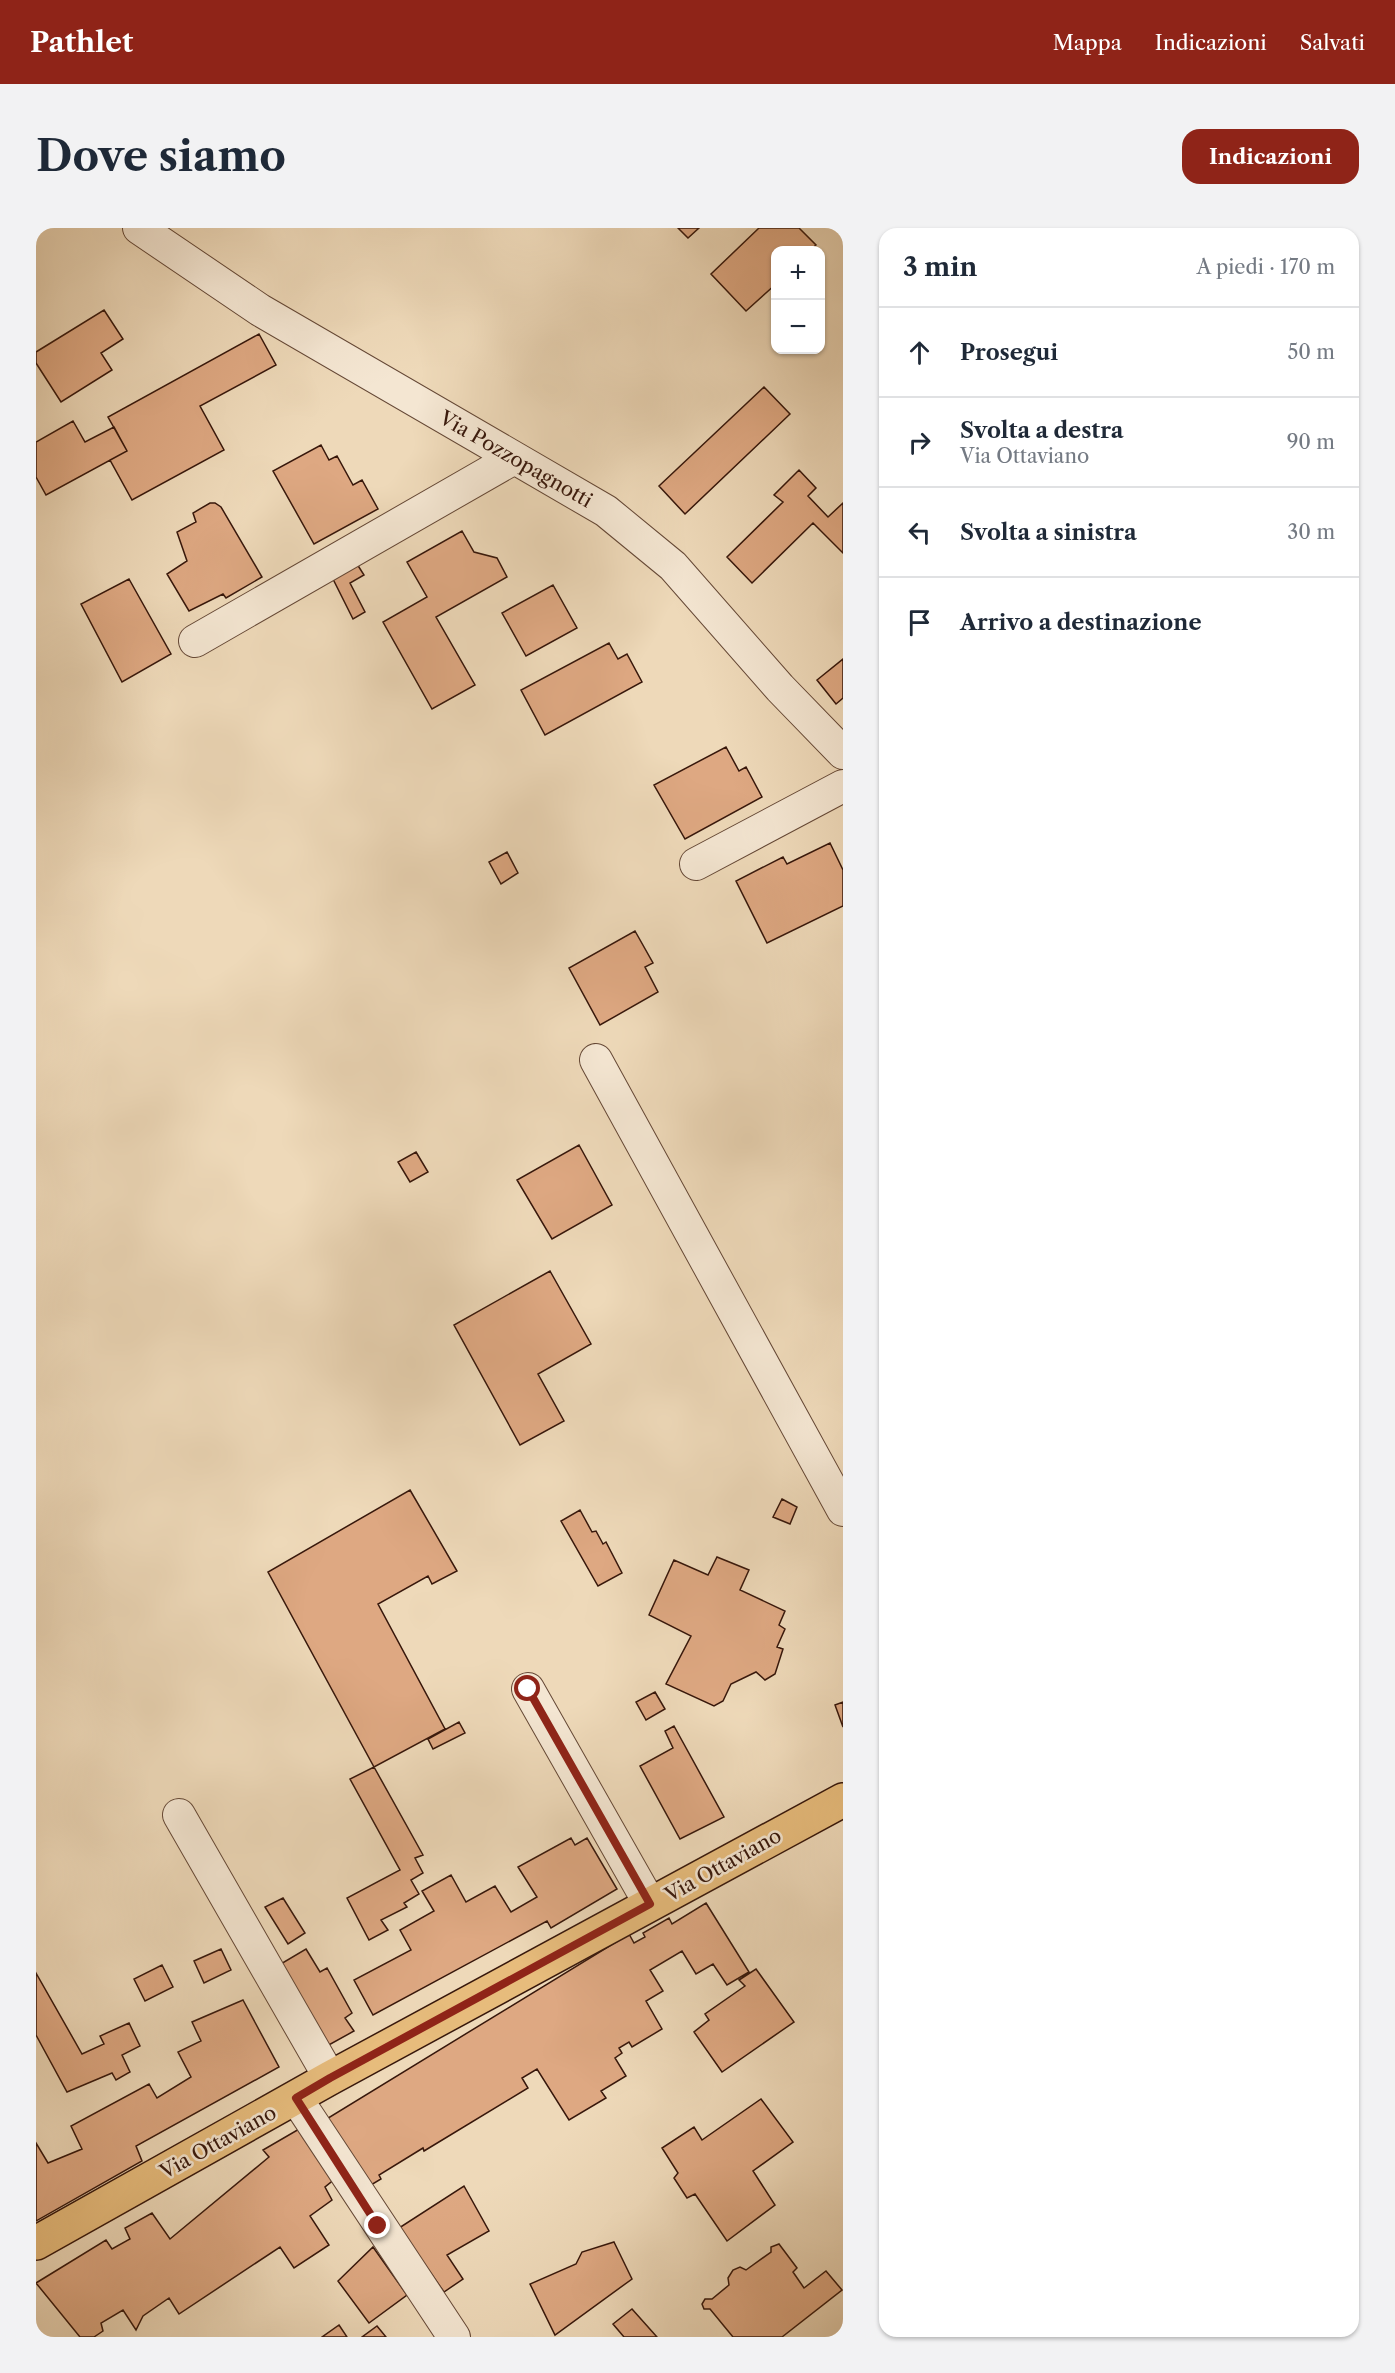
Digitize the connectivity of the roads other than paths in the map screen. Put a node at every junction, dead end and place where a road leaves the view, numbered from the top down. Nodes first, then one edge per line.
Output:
1 (139, 228) edge
2 (514, 458) junction
3 (195, 641) dead end
4 (843, 753) edge
5 (843, 786) edge
6 (696, 864) dead end
7 (596, 1060) dead end
8 (843, 1510) edge
9 (528, 1689) dead end
10 (843, 1800) edge
11 (179, 1815) dead end
12 (650, 1904) junction
13 (330, 2078) junction
14 (296, 2098) junction
15 (36, 2243) edge
16 (454, 2337) edge

1 - 2 street, Via Pozzopagnotti
2 - 3 street
2 - 4 street, Via Pozzopagnotti
5 - 6 street
7 - 8 street
9 - 12 street
10 - 12 main road, Via Ottaviano
11 - 13 street
12 - 13 main road, Via Ottaviano
13 - 14 main road, Via Ottaviano
14 - 15 main road, Via Ottaviano
14 - 16 street

